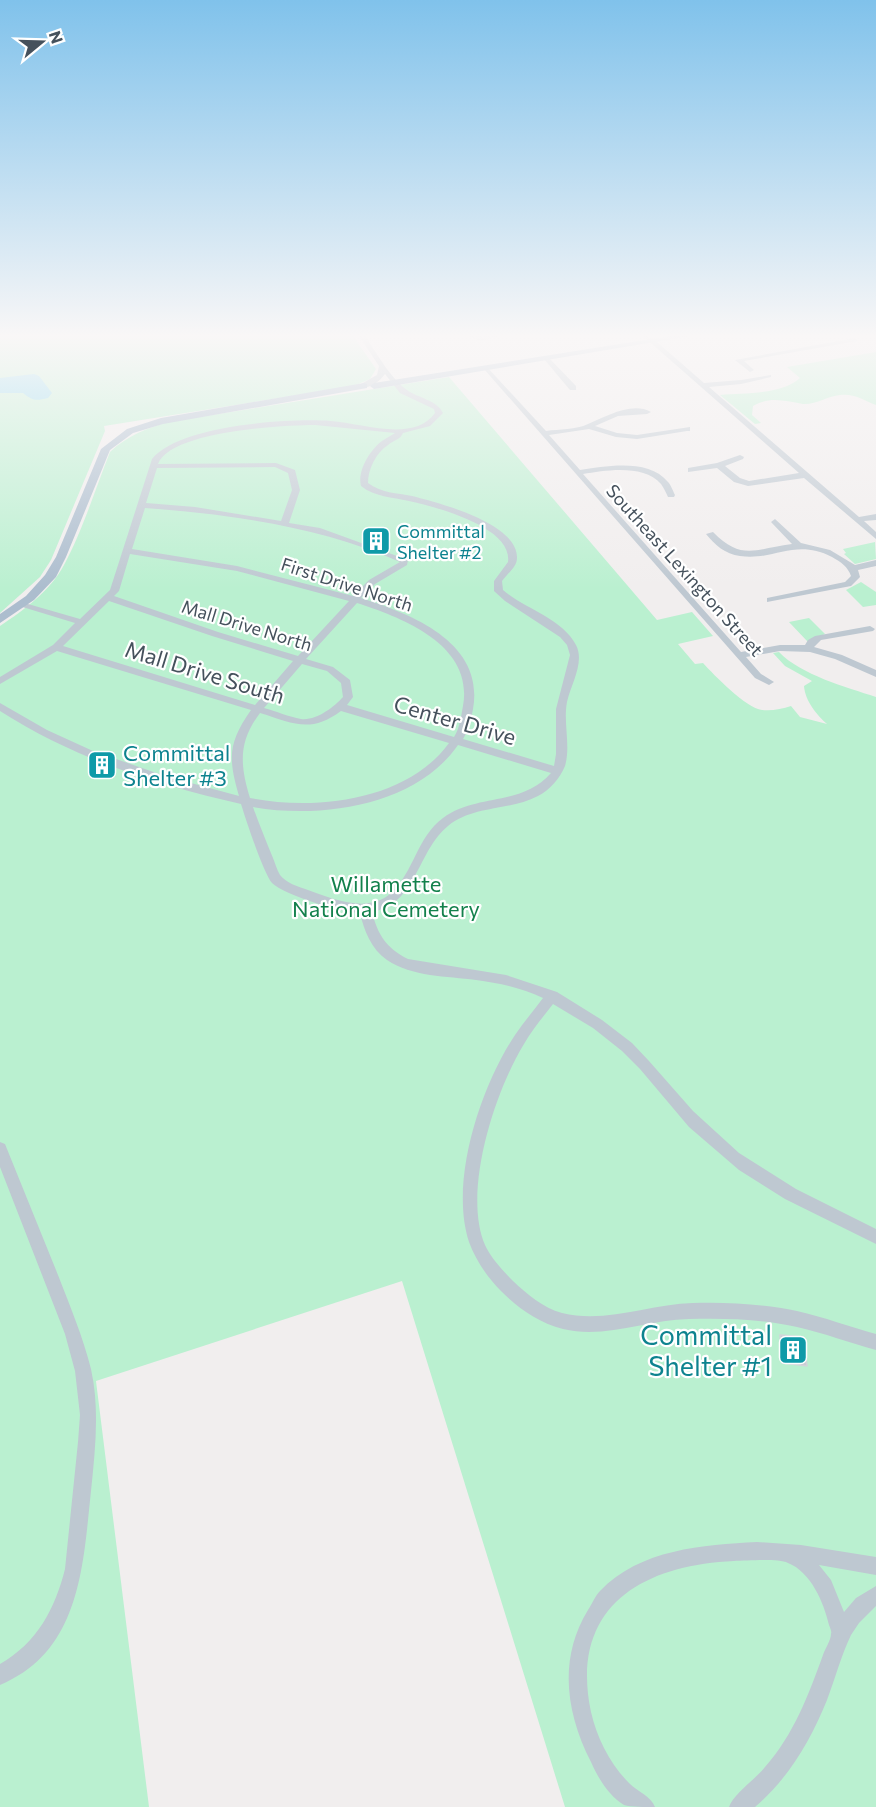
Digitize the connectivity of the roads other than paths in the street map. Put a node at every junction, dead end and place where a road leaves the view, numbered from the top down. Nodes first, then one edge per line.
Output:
1 (165, 420) edge
2 (434, 420) edge
3 (532, 420) edge
4 (603, 420) edge
5 (742, 420) edge
6 (588, 427) junction
7 (687, 429) dead end
8 (400, 431) junction
9 (544, 434) junction
10 (740, 457) dead end
11 (719, 465) junction
12 (154, 466) junction
13 (691, 470) dead end
14 (577, 473) junction
15 (805, 475) junction
16 (672, 495) dead end
17 (140, 510) junction
18 (876, 518) edge
19 (857, 520) junction
20 (776, 522) dead end
21 (284, 524) junction
22 (710, 534) dead end
23 (876, 536) edge
24 (799, 546) junction
25 (127, 551) junction
26 (876, 563) edge
27 (853, 568) junction
28 (108, 597) junction
29 (356, 600) junction
30 (770, 600) dead end
31 (21, 605) junction
32 (0, 619) edge
33 (81, 622) junction
34 (870, 629) dead end
35 (56, 647) junction
36 (809, 647) junction
37 (739, 655) junction
38 (301, 660) junction
39 (876, 674) edge
40 (0, 681) edge
41 (769, 682) dead end
42 (0, 706) edge
43 (341, 707) junction
44 (256, 709) junction
45 (456, 740) junction
46 (557, 771) junction
47 (248, 804) junction
48 (365, 908) junction
49 (552, 996) junction
50 (0, 1149) edge
51 (876, 1237) edge
52 (876, 1342) edge
53 (789, 1552) junction
54 (876, 1566) edge
55 (876, 1595) edge
56 (840, 1632) junction
57 (0, 1675) edge
58 (645, 1807) edge
59 (739, 1807) edge

1 - 31 main road
2 - 8 street
3 - 9 street, Southeast Lexington Street
4 - 6 street
5 - 15 street
6 - 7 street
6 - 9 street
8 - 12 street
8 - 46 street
9 - 14 street, Southeast Lexington Street
10 - 11 street
11 - 13 street
11 - 15 street
12 - 17 street
12 - 21 street
14 - 16 street
14 - 37 street, Southeast Lexington Street
15 - 19 street
17 - 21 street
17 - 25 street
18 - 19 street
19 - 23 street
20 - 24 street
21 - 29 street
22 - 24 street
24 - 27 street
25 - 28 street
25 - 29 street, First Drive North
26 - 27 street
27 - 30 street
28 - 33 street
28 - 38 street, Mall Drive North
29 - 38 street
29 - 45 street, First Drive North
31 - 32 main road
31 - 33 street
33 - 35 street
34 - 36 street
35 - 40 street
35 - 44 street, Mall Drive South
36 - 37 street
36 - 39 street
37 - 41 street, Southeast Lexington Street
38 - 43 street, Mall Drive North
38 - 44 street
42 - 47 street
43 - 44 street, Mall Drive South
43 - 45 street, Center Drive
44 - 47 street
45 - 46 street, Center Drive
45 - 47 street
46 - 48 street
47 - 48 street
48 - 49 street
49 - 51 street
49 - 52 street
50 - 57 street
53 - 54 street
53 - 56 street
53 - 58 street
55 - 56 street
56 - 59 street

